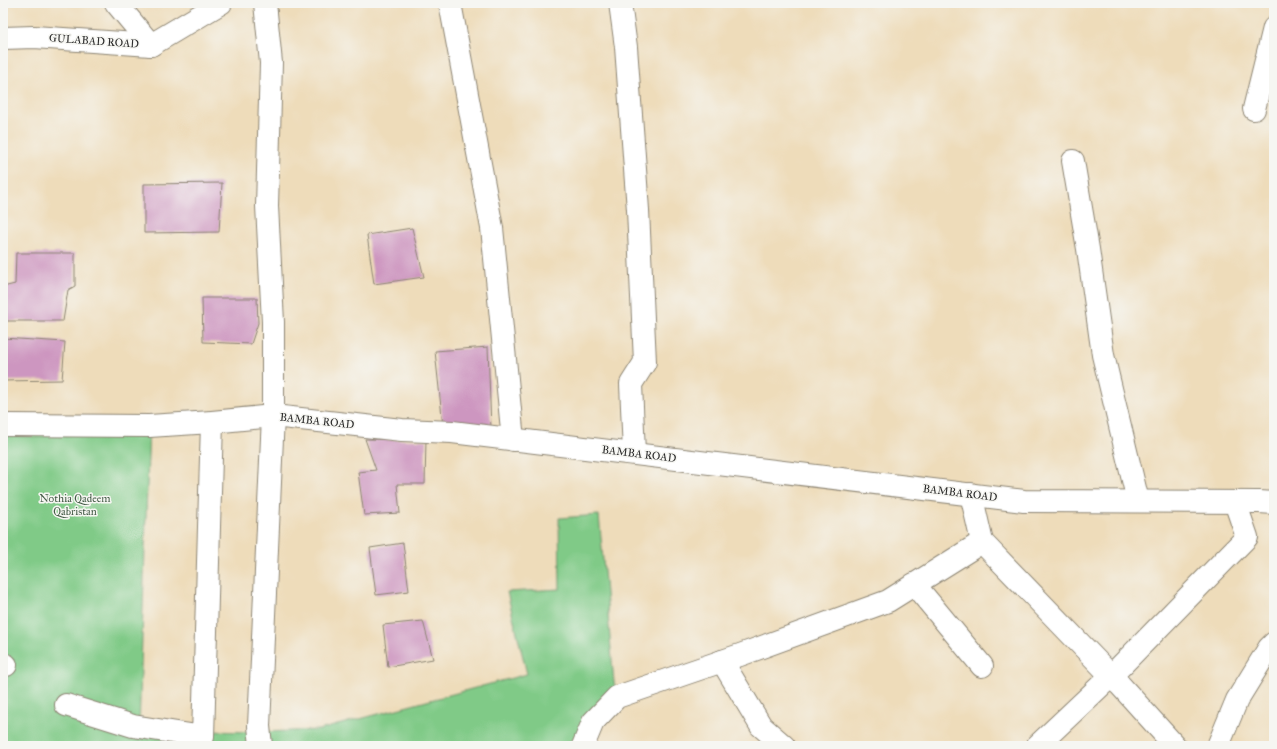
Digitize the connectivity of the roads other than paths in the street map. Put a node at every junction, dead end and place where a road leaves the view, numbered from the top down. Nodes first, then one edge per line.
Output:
1 (116, 3) edge
2 (265, 3) edge
3 (450, 3) edge
4 (620, 3) edge
5 (209, 6) edge
6 (1274, 28) edge
7 (3, 38) edge
8 (152, 45) junction
9 (1254, 109) dead end
10 (1073, 161) dead end
11 (273, 416) junction
12 (212, 422) junction
13 (3, 425) edge
14 (513, 440) junction
15 (634, 454) junction
16 (971, 494) junction
17 (1138, 501) junction
18 (1235, 502) junction
19 (1274, 503) edge
20 (982, 542) junction
21 (914, 584) junction
22 (1274, 643) edge
23 (722, 661) junction
24 (982, 666) dead end
25 (1111, 676) junction
26 (66, 705) dead end
27 (261, 746) edge
28 (583, 746) edge
29 (784, 746) edge
30 (1037, 746) edge
31 (1175, 746) edge
32 (1218, 746) edge

1 - 8 street
2 - 11 street
3 - 14 street
4 - 15 street
5 - 8 street, GULABAD ROAD
6 - 9 street
7 - 8 street, GULABAD ROAD
10 - 17 street
11 - 12 street, BAMBA ROAD
11 - 14 street, BAMBA ROAD
11 - 27 street
12 - 13 street, BAMBA ROAD
12 - 26 street
14 - 15 street, BAMBA ROAD
15 - 16 street, BAMBA ROAD
16 - 17 street, BAMBA ROAD
16 - 20 street
17 - 18 street, BAMBA ROAD
18 - 19 street, BAMBA ROAD
18 - 25 street
20 - 21 street
20 - 25 street
21 - 23 street
21 - 24 street
22 - 32 street
23 - 28 street
23 - 29 street
25 - 30 street
25 - 31 street

